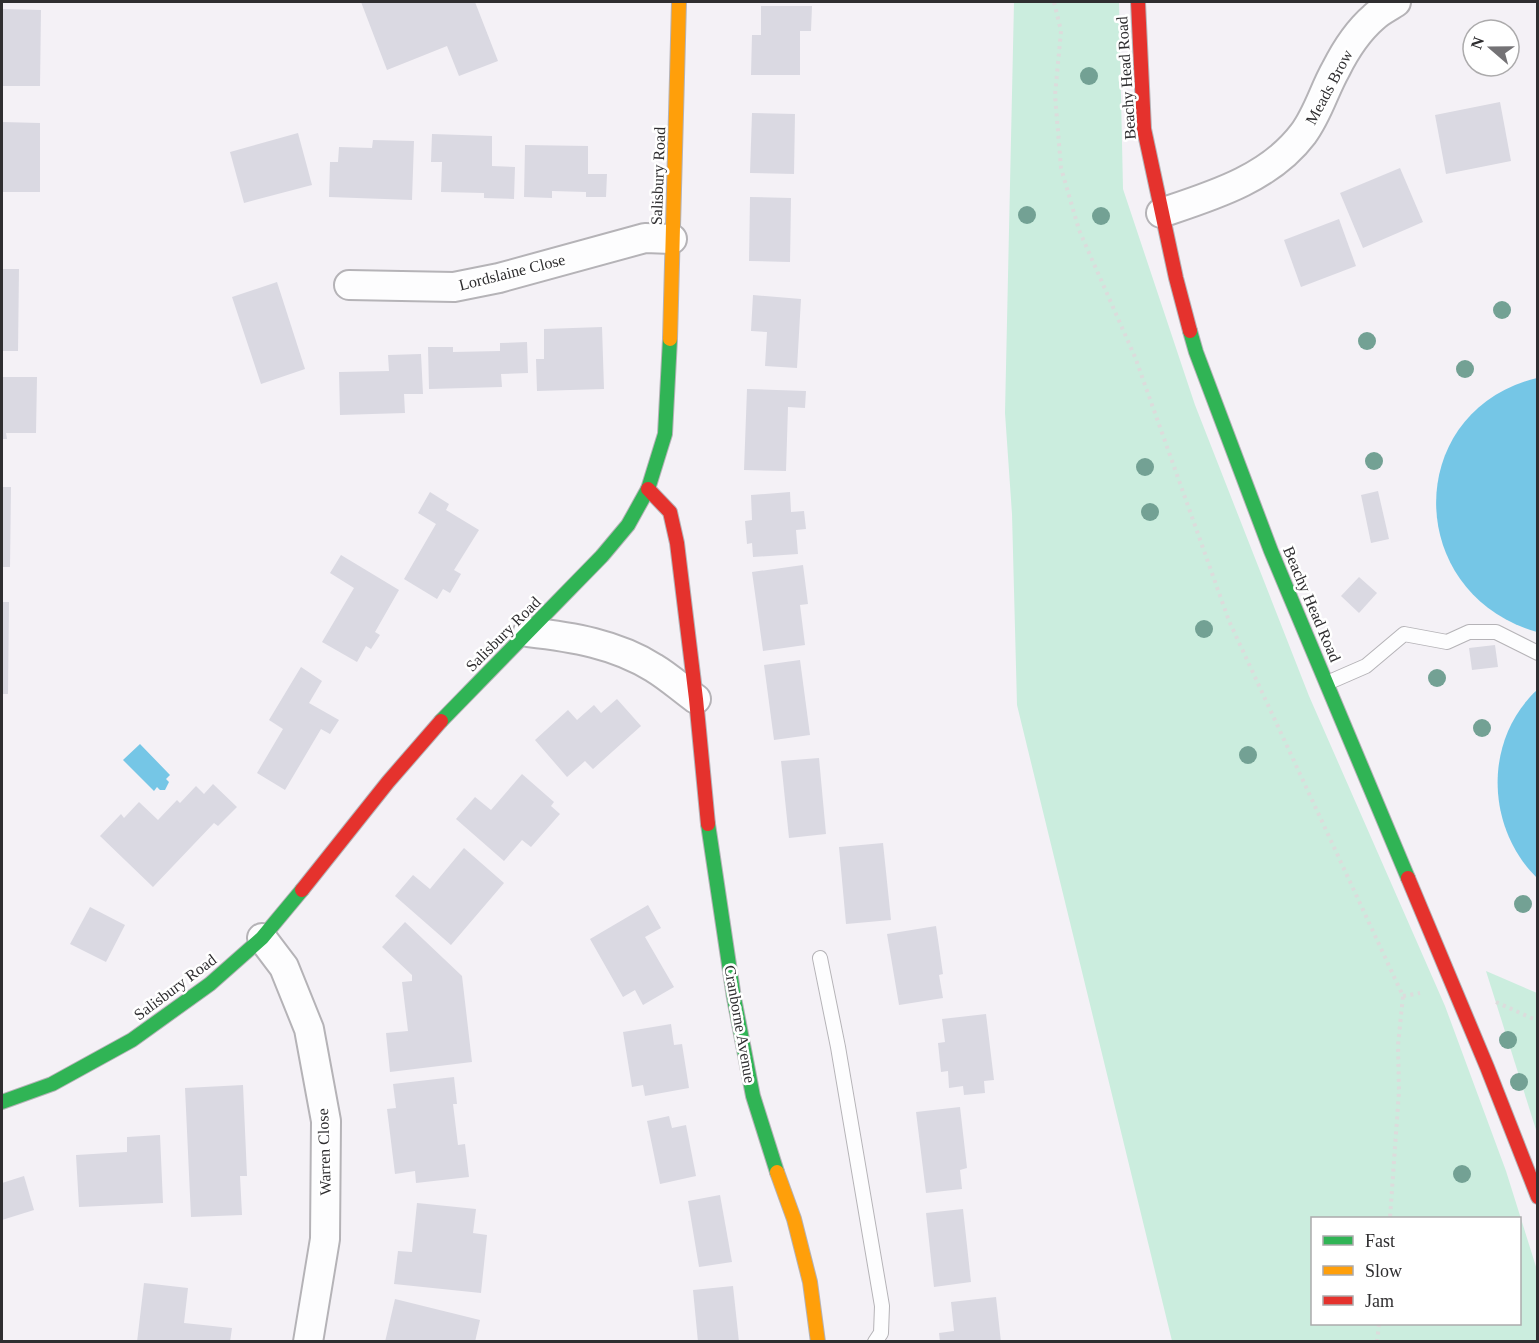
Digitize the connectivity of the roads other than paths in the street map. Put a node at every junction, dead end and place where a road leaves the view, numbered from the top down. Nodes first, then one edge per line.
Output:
1 (679, 2) edge
2 (1138, 2) edge
3 (1396, 2) edge
4 (1161, 213) junction
5 (672, 238) junction
6 (349, 285) dead end
7 (648, 489) junction
8 (528, 632) junction
9 (1538, 653) edge
10 (1327, 683) junction
11 (696, 699) junction
12 (262, 938) junction
13 (820, 958) dead end
14 (2, 1102) edge
15 (1538, 1197) edge
16 (308, 1341) edge
17 (818, 1341) edge
18 (875, 1341) edge

1 - 5 street, Salisbury Road
2 - 4 street, Beachy Head Road
3 - 4 street, Meads Brow
4 - 10 street, Beachy Head Road
5 - 6 street, Lordslaine Close
5 - 7 street, Salisbury Road
7 - 8 street, Salisbury Road
7 - 11 street, Cranborne Avenue
8 - 11 street
8 - 12 street, Salisbury Road
9 - 10 lane
10 - 15 street, Beachy Head Road
11 - 17 street, Cranborne Avenue
12 - 14 street, Salisbury Road
12 - 16 street, Warren Close
13 - 18 lane

